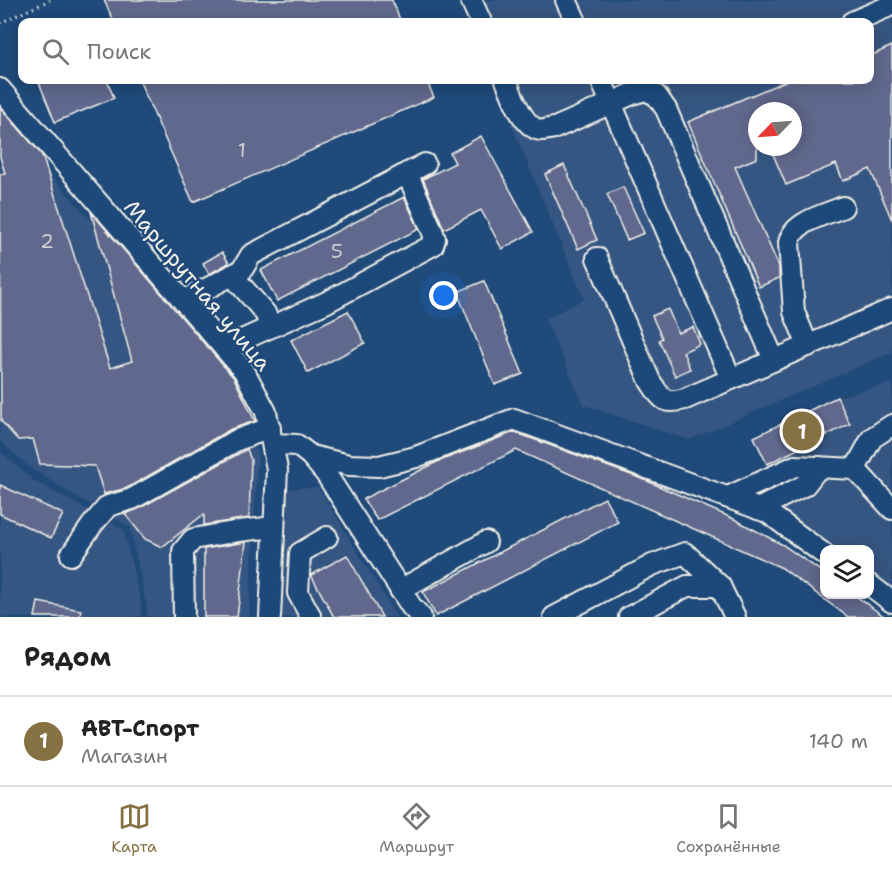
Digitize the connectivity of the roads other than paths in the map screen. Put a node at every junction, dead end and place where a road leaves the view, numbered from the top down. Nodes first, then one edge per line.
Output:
1 (471, 0) edge
2 (566, 0) edge
3 (892, 5) edge
4 (479, 18) edge
5 (574, 18) edge
6 (861, 18) edge
7 (508, 84) edge
8 (603, 84) edge
9 (0, 89) edge
10 (611, 103) junction
11 (843, 207) dead end
12 (597, 258) dead end
13 (232, 275) junction
14 (183, 301) junction
15 (892, 309) edge
16 (271, 327) junction
17 (808, 346) junction
18 (224, 348) junction
19 (774, 360) junction
20 (731, 379) junction
21 (892, 426) edge
22 (272, 436) junction
23 (311, 456) junction
24 (819, 467) junction
25 (855, 470) junction
26 (728, 498) junction
27 (758, 508) junction
28 (892, 509) edge
29 (274, 527) junction
30 (327, 537) dead end
31 (486, 542) dead end
32 (820, 550) edge
33 (71, 555) dead end
34 (720, 586) junction
35 (874, 588) edge
36 (400, 590) junction
37 (892, 602) edge
38 (310, 616) edge
39 (184, 617) edge
40 (270, 617) edge
41 (421, 617) edge
42 (554, 617) edge
43 (629, 617) edge
44 (735, 617) edge

1 - 4 street
2 - 5 street
3 - 6 street
7 - 10 street
8 - 10 street
9 - 14 street, Маршрутная улица
10 - 19 street
10 - 20 street
11 - 17 street
12 - 20 street
13 - 14 street
13 - 16 street
13 - 16 street
14 - 18 street, Маршрутная улица
15 - 17 street
16 - 18 street
17 - 19 street
18 - 22 street, Маршрутная улица
19 - 20 street
21 - 25 street
22 - 23 street
22 - 29 street, Маршрутная улица
22 - 33 street
23 - 26 street
23 - 36 street
24 - 25 street
24 - 26 street
24 - 27 street
25 - 28 street
26 - 27 street
27 - 32 street
29 - 39 street
29 - 40 street, Маршрутная улица
30 - 38 street
31 - 36 street
34 - 42 street
34 - 43 street
34 - 44 street
35 - 37 street
36 - 41 street

